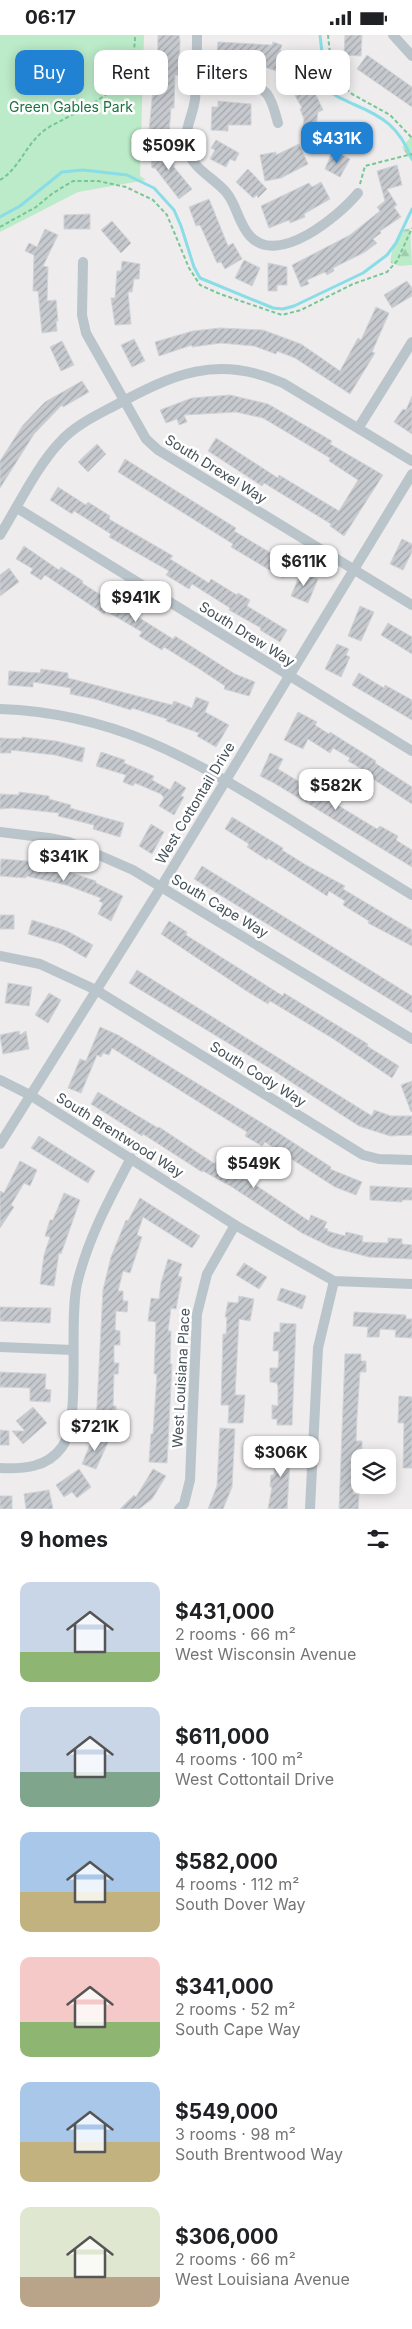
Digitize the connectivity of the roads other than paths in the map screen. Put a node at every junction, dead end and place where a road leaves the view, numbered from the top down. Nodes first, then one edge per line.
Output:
1 (197, 35) edge
2 (393, 35) edge
3 (197, 50) edge
4 (412, 56) edge
5 (266, 93) edge
6 (195, 95) edge
7 (278, 123) dead end
8 (358, 193) road end
9 (83, 262) dead end
10 (412, 342) edge
11 (124, 401) junction
12 (359, 427) junction
13 (412, 461) edge
14 (412, 474) edge
15 (16, 508) junction
16 (0, 535) edge
17 (354, 570) junction
18 (412, 605) edge
19 (289, 675) junction
20 (0, 709) edge
21 (412, 751) edge
22 (226, 780) junction
23 (0, 832) edge
24 (161, 887) junction
25 (412, 895) edge
26 (0, 956) edge
27 (96, 990) junction
28 (412, 1039) edge
29 (0, 1080) edge
30 (30, 1095) junction
31 (0, 1144) edge
32 (131, 1158) junction
33 (412, 1161) edge
34 (235, 1225) junction
35 (334, 1281) junction
36 (412, 1284) edge
37 (0, 1347) edge
38 (73, 1350) junction
39 (0, 1468) edge
40 (179, 1509) edge
41 (310, 1509) edge

1 - 3 street
2 - 4 street
5 - 7 street
6 - 8 street
9 - 11 street, South Drexel Way
10 - 12 street
11 - 12 street
11 - 15 street
11 - 17 street, South Drexel Way
12 - 13 street
14 - 17 street, West Cottontail Drive
15 - 16 street
15 - 19 street, South Drew Way
17 - 18 street, South Drexel Way
17 - 19 street, West Cottontail Drive
19 - 21 street, South Drew Way
19 - 22 street, West Cottontail Drive
20 - 22 street
22 - 24 street, West Cottontail Drive
22 - 25 street
23 - 24 street, South Cape Way
24 - 27 street, West Cottontail Drive
24 - 28 street, South Cape Way
26 - 27 street, South Cody Way
27 - 30 street, West Cottontail Drive
27 - 33 street, South Cody Way
29 - 30 street, South Brentwood Way
30 - 31 street, West Cottontail Drive
30 - 32 street, South Brentwood Way
32 - 34 street, South Brentwood Way
32 - 38 street
34 - 35 street, South Brentwood Way
34 - 40 street, West Louisiana Place
35 - 36 street, South Brentwood Way
35 - 41 street
37 - 38 street
38 - 39 street

